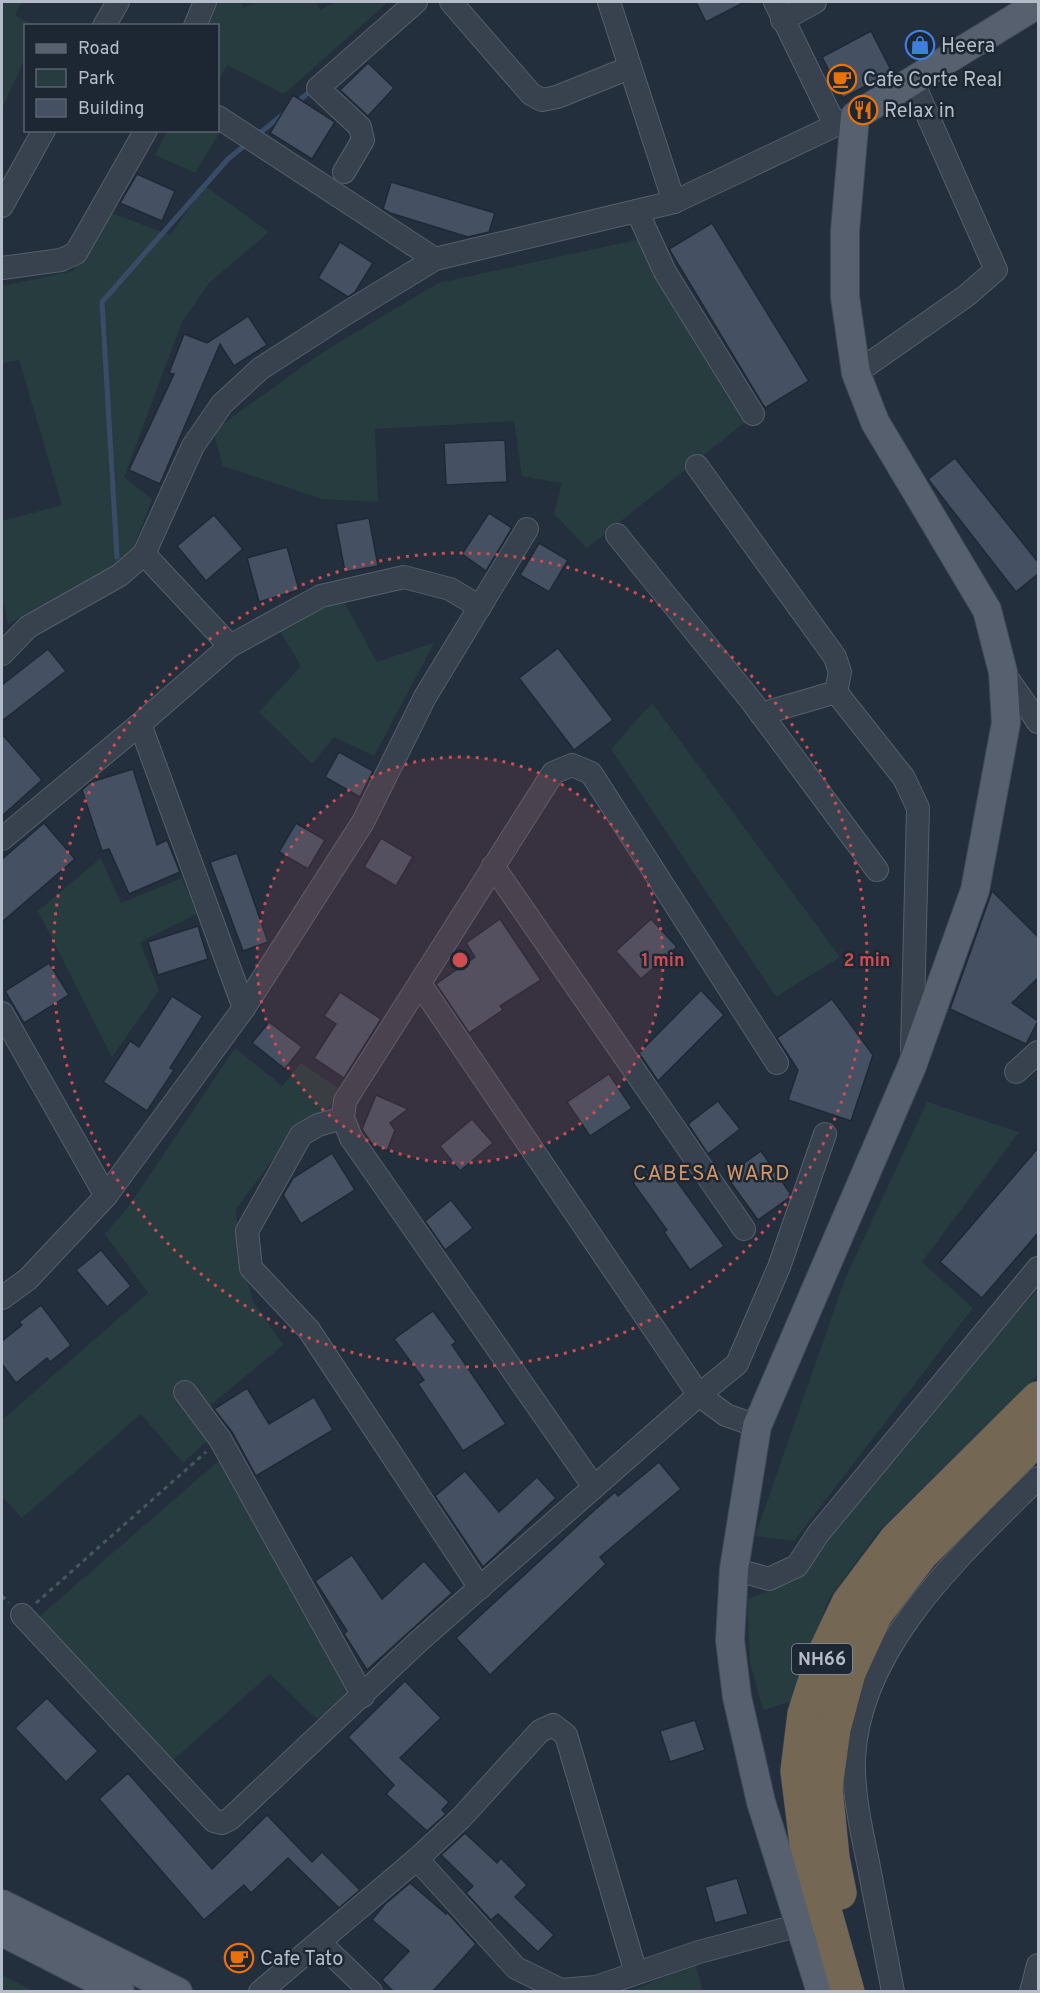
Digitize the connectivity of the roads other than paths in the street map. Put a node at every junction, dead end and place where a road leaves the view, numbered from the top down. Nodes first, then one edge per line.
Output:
1 (117, 2) edge
2 (205, 2) edge
3 (416, 2) edge
4 (451, 2) edge
5 (609, 2) edge
6 (815, 2) edge
7 (1038, 4) edge
8 (779, 11) edge
9 (105, 24) edge
10 (196, 24) edge
11 (629, 68) junction
12 (912, 80) junction
13 (219, 118) edge
14 (845, 121) junction
15 (43, 132) edge
16 (145, 132) edge
17 (344, 172) dead end
18 (674, 202) junction
19 (2, 206) edge
20 (637, 211) junction
21 (435, 259) junction
22 (2, 268) edge
23 (856, 373) junction
24 (753, 414) dead end
25 (697, 466) dead end
26 (527, 529) dead end
27 (617, 535) dead end
28 (144, 554) junction
29 (480, 607) junction
30 (230, 646) junction
31 (2, 654) edge
32 (1003, 672) junction
33 (836, 692) junction
34 (761, 714) junction
35 (1038, 722) edge
36 (140, 724) junction
37 (2, 839) edge
38 (493, 866) junction
39 (877, 870) dead end
40 (420, 984) junction
41 (244, 1008) junction
42 (2, 1013) edge
43 (1038, 1052) edge
44 (777, 1063) dead end
45 (912, 1066) junction
46 (1016, 1072) dead end
47 (343, 1118) junction
48 (825, 1134) dead end
49 (106, 1196) junction
50 (744, 1229) dead end
51 (1038, 1268) edge
52 (2, 1298) edge
53 (185, 1392) dead end
54 (699, 1395) junction
55 (1038, 1398) edge
56 (757, 1426) junction
57 (1038, 1438) edge
58 (1038, 1478) edge
59 (594, 1487) junction
60 (734, 1569) junction
61 (480, 1588) junction
62 (22, 1615) road end
63 (363, 1696) junction
64 (417, 1859) junction
65 (2, 1904) edge
66 (800, 1925) junction
67 (2, 1932) edge
68 (320, 1943) junction
69 (1038, 1965) edge
70 (636, 1973) junction
71 (120, 1992) edge
72 (178, 1992) edge
73 (260, 1992) edge
74 (371, 1992) edge
75 (821, 1992) edge
76 (848, 1992) edge
77 (868, 1992) edge
78 (893, 1992) edge
79 (1031, 1992) edge

1 - 9 street
2 - 10 street
3 - 17 street
4 - 11 street
5 - 11 street
6 - 8 street
7 - 12 main road
8 - 14 street
11 - 18 street
12 - 14 main road
12 - 23 street
13 - 21 street
14 - 18 street
14 - 23 main road
15 - 19 street
16 - 22 street
18 - 20 street
20 - 21 street
20 - 24 street
21 - 28 street
23 - 32 main road
25 - 33 street
26 - 29 street
27 - 34 street
28 - 30 street
28 - 31 street
29 - 30 street
29 - 41 street
30 - 36 street
32 - 35 street
32 - 45 main road
33 - 34 street
33 - 45 street
34 - 39 street
36 - 37 street
36 - 41 street
38 - 40 street
38 - 44 street
38 - 50 street
40 - 47 street
40 - 54 street
41 - 49 street
42 - 49 street
43 - 46 street
45 - 56 main road
47 - 59 street
47 - 61 street
48 - 54 street
49 - 52 street
51 - 60 street
53 - 63 street
54 - 56 street
54 - 59 street
55 - 76 highway, NH66
56 - 60 main road
57 - 77 highway, NH66
58 - 78 street
59 - 61 street
60 - 66 main road
61 - 63 street
62 - 63 street
64 - 68 street
64 - 70 street
64 - 70 street
65 - 72 main road
66 - 70 street
66 - 75 main road
67 - 71 main road
68 - 73 street
68 - 74 street
69 - 79 street

